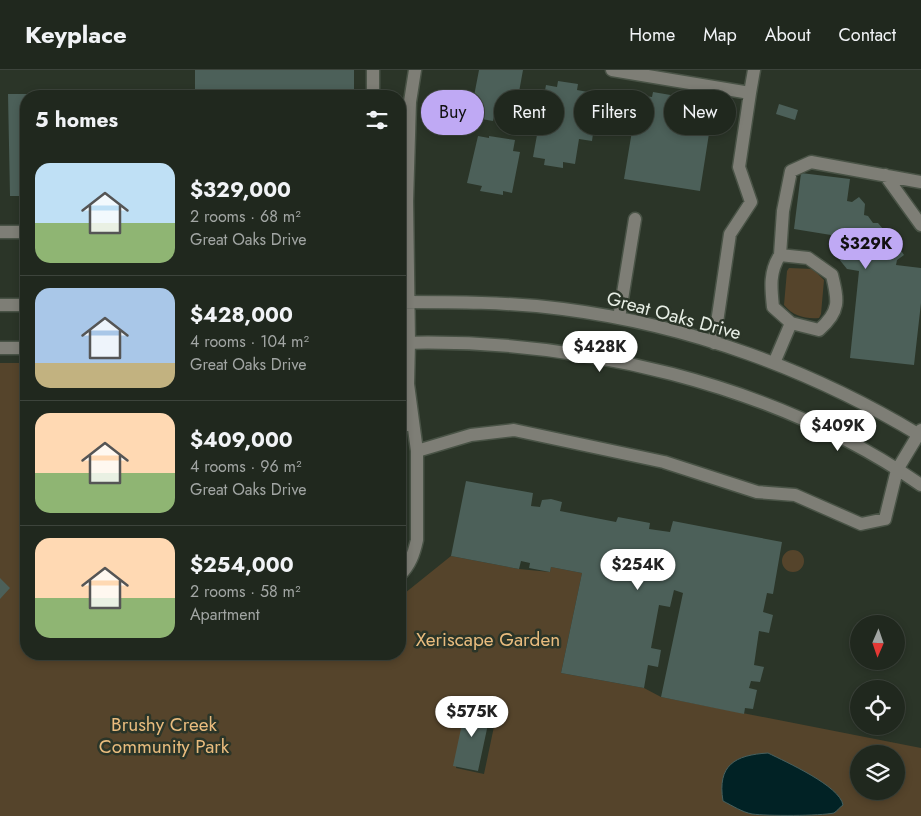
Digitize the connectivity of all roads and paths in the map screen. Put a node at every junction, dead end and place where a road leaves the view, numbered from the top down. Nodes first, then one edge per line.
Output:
1 (373, 70) edge
2 (415, 70) edge
3 (612, 70) edge
4 (754, 70) edge
5 (374, 90) edge
6 (750, 93) junction
7 (406, 145) edge
8 (885, 175) junction
9 (921, 182) edge
10 (636, 218) dead end
11 (921, 225) edge
12 (0, 232) edge
13 (20, 232) edge
14 (780, 256) junction
15 (406, 302) edge
16 (0, 305) edge
17 (20, 305) edge
18 (619, 318) junction
19 (790, 323) junction
20 (406, 343) edge
21 (714, 343) junction
22 (0, 348) edge
23 (20, 348) edge
24 (774, 363) junction
25 (406, 425) edge
26 (920, 433) edge
27 (417, 451) junction
28 (897, 470) junction
29 (921, 485) edge
30 (406, 568) edge

1 - 5 street
2 - 7 street
3 - 6 street
4 - 6 street
6 - 21 street
8 - 9 street
8 - 11 street
8 - 14 street
10 - 18 street
12 - 13 street
14 - 19 street
14 - 19 street
15 - 18 street, Great Oaks Drive
16 - 17 street
18 - 21 street, Great Oaks Drive
19 - 24 street
20 - 28 street
21 - 24 street, Great Oaks Drive
22 - 23 street
24 - 26 street, Great Oaks Drive
25 - 27 street
26 - 28 street
27 - 28 street
27 - 30 street
28 - 29 street

